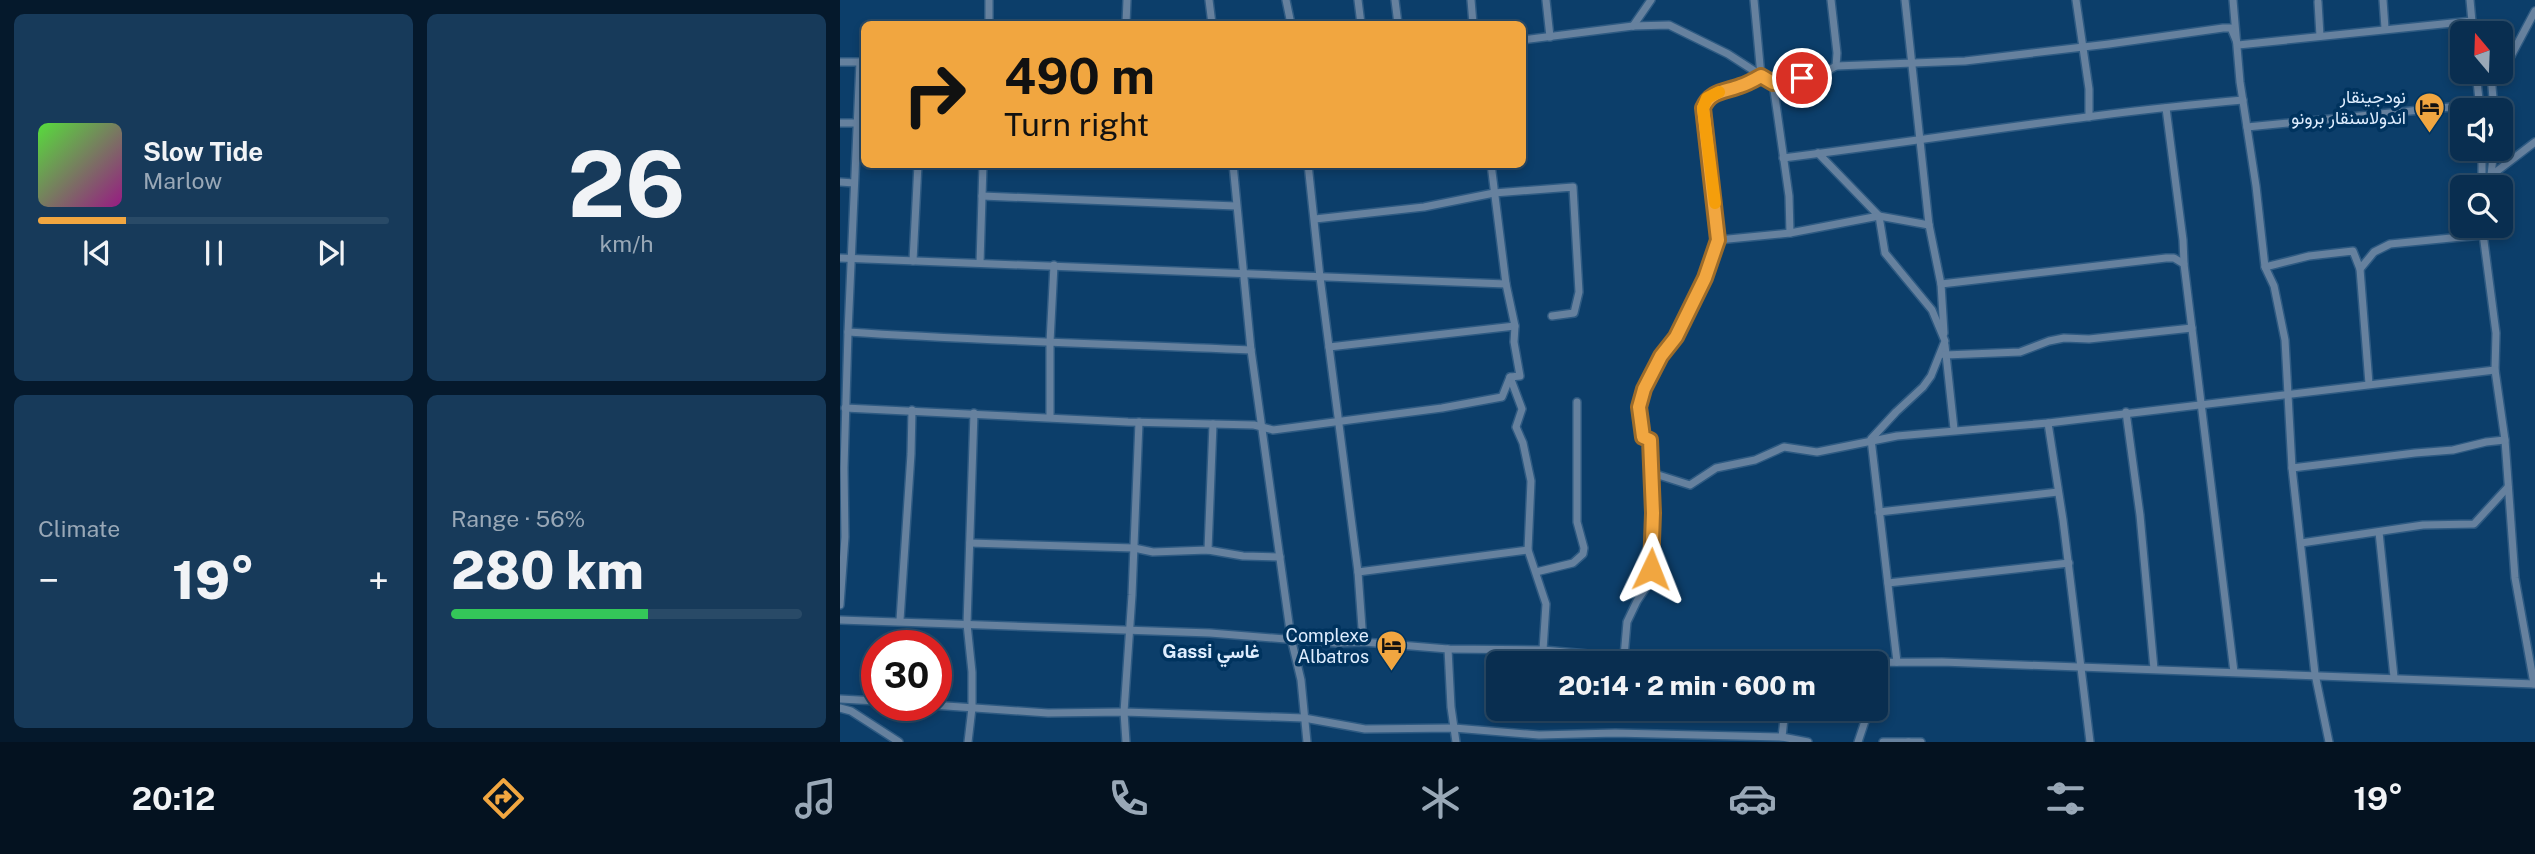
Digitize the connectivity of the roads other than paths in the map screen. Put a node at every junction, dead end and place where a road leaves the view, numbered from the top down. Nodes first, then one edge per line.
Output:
1 (989, 0) edge
2 (1127, 0) edge
3 (1209, 0) edge
4 (1286, 0) edge
5 (1358, 0) edge
6 (1395, 0) edge
7 (1471, 0) edge
8 (1546, 0) edge
9 (1651, 0) edge
10 (1754, 0) edge
11 (1831, 0) edge
12 (1905, 0) edge
13 (2076, 0) edge
14 (2234, 0) edge
15 (2383, 0) edge
16 (2470, 0) edge
17 (2318, 2) dead end
18 (2535, 11) edge
19 (2472, 20) joint
20 (989, 21) edge
21 (1126, 21) edge
22 (1212, 21) edge
23 (1290, 21) edge
24 (1361, 21) edge
25 (1398, 21) edge
26 (1474, 21) edge
27 (1633, 26) junction
28 (2385, 28) junction
29 (2320, 36) junction
30 (1550, 37) junction
31 (1526, 40) edge
32 (2238, 45) junction
33 (2084, 46) junction
34 (2513, 52) edge
35 (840, 61) edge
36 (861, 62) edge
37 (1911, 63) junction
38 (1836, 66) junction
39 (861, 74) edge
40 (1761, 76) junction
41 (1773, 83) junction
42 (2243, 100) junction
43 (2450, 107) edge
44 (2166, 108) junction
45 (2089, 117) junction
46 (840, 123) edge
47 (857, 123) junction
48 (2247, 127) junction
49 (1920, 141) junction
50 (2535, 142) edge
51 (1818, 153) junction
52 (1783, 158) junction
53 (918, 168) edge
54 (983, 168) edge
55 (1233, 168) edge
56 (1309, 168) edge
57 (1491, 168) edge
58 (2494, 175) edge
59 (840, 182) edge
60 (854, 183) junction
61 (1494, 194) junction
62 (982, 196) junction
63 (1236, 206) junction
64 (1879, 216) junction
65 (1315, 219) junction
66 (1929, 225) junction
67 (1790, 233) junction
68 (2451, 238) edge
69 (2482, 238) edge
70 (1718, 240) junction
71 (840, 258) edge
72 (852, 258) junction
73 (914, 261) junction
74 (980, 263) junction
75 (2184, 264) junction
76 (1054, 265) junction
77 (2265, 267) junction
78 (2360, 269) junction
79 (1244, 275) junction
80 (1320, 277) junction
81 (1506, 284) junction
82 (1941, 284) junction
83 (1552, 316) dead end
84 (1515, 326) junction
85 (2192, 328) junction
86 (848, 332) junction
87 (1944, 341) junction
88 (1050, 342) junction
89 (1329, 347) junction
90 (1251, 350) junction
91 (1945, 355) junction
92 (2495, 370) junction
93 (1510, 377) junction
94 (2369, 384) junction
95 (2288, 392) junction
96 (1577, 402) dead end
97 (2201, 403) junction
98 (845, 408) junction
99 (912, 410) junction
100 (2126, 412) junction
101 (974, 413) junction
102 (1050, 417) junction
103 (1139, 422) junction
104 (1339, 422) junction
105 (2048, 422) junction
106 (1213, 424) junction
107 (1261, 428) junction
108 (1954, 429) junction
109 (1871, 439) junction
110 (2505, 440) junction
111 (2292, 468) junction
112 (1652, 474) junction
113 (2508, 487) junction
114 (2058, 492) junction
115 (843, 510) edge
116 (1879, 512) junction
117 (2379, 532) junction
118 (970, 543) junction
119 (2301, 543) junction
120 (1134, 548) junction
121 (1208, 550) junction
122 (1528, 551) junction
123 (1280, 557) junction
124 (2069, 563) junction
125 (1358, 572) junction
126 (1536, 572) junction
127 (1888, 583) junction
128 (840, 605) edge
129 (840, 620) edge
130 (900, 620) junction
131 (967, 624) junction
132 (1130, 631) junction
133 (1291, 638) junction
134 (1363, 642) junction
135 (1448, 649) junction
136 (1543, 650) junction
137 (1550, 651) edge
138 (1625, 651) edge
139 (1888, 662) edge
140 (1897, 662) junction
141 (2080, 666) junction
142 (2154, 669) junction
143 (2234, 672) junction
144 (2315, 674) junction
145 (2394, 677) junction
146 (2535, 684) edge
147 (840, 699) edge
148 (861, 700) edge
149 (952, 706) edge
150 (840, 708) edge
151 (972, 708) junction
152 (1124, 712) junction
153 (1304, 719) junction
154 (1784, 721) edge
155 (1865, 721) edge
156 (1454, 728) junction
157 (1782, 737) junction
158 (1540, 738) edge
159 (1616, 738) edge
160 (899, 742) edge
161 (968, 742) edge
162 (1126, 742) edge
163 (1307, 742) edge
164 (1456, 742) edge
165 (1808, 742) edge
166 (1858, 742) edge
167 (1883, 742) edge
168 (1908, 742) edge
169 (1921, 742) edge
170 (2090, 742) edge
171 (2329, 742) edge

1 - 20 street
2 - 21 street
3 - 22 street
4 - 23 street
5 - 24 street
6 - 25 street
7 - 26 street
8 - 30 street
9 - 27 street
10 - 40 street
11 - 38 street
12 - 37 street
13 - 33 street
14 - 32 street
15 - 28 street
16 - 19 street
17 - 29 street
18 - 34 street
19 - 28 street
27 - 30 street
27 - 40 street
28 - 29 street
29 - 32 street
30 - 31 street
32 - 33 street
32 - 42 street
33 - 37 street
33 - 45 street
35 - 36 street
37 - 38 street
37 - 49 street
38 - 41 street
39 - 47 street
40 - 41 street
40 - 70 street
41 - 52 street
42 - 44 street
42 - 48 street
43 - 48 street
44 - 45 street
44 - 75 street
45 - 49 street
46 - 47 street
47 - 60 street
48 - 77 street
49 - 51 street
49 - 66 street
50 - 58 street
51 - 52 street
51 - 64 street
52 - 67 street
53 - 73 street
54 - 62 street
55 - 63 street
56 - 65 street
57 - 61 street
59 - 60 street
60 - 72 street
61 - 65 street
61 - 81 street
61 - 83 street
62 - 63 street
62 - 74 street
63 - 79 street
64 - 66 street
64 - 67 street
64 - 87 street
65 - 80 street
66 - 82 street
67 - 70 street
68 - 78 street
69 - 92 street
70 - 112 street
71 - 72 street
72 - 73 street
72 - 86 street
73 - 74 street
74 - 76 street
75 - 82 street
75 - 85 street
76 - 79 street
76 - 88 street
77 - 78 street
77 - 95 street
78 - 94 street
79 - 80 street
79 - 90 street
80 - 81 street
80 - 89 street
81 - 84 street
82 - 87 street
84 - 89 street
84 - 93 street
85 - 91 street
85 - 97 street
86 - 88 street
86 - 98 street
87 - 91 street
87 - 109 street
88 - 90 street
88 - 102 street
89 - 104 street
90 - 107 street
91 - 108 street
92 - 94 street
92 - 110 street
93 - 104 street
93 - 122 street
94 - 95 street
95 - 97 street
95 - 111 street
96 - 126 street
97 - 100 street
97 - 143 street
98 - 99 street
98 - 115 street
99 - 101 street
99 - 130 street
100 - 105 street
100 - 142 street
101 - 102 street
101 - 118 street
102 - 103 street
103 - 106 street
103 - 120 street
104 - 107 street
104 - 125 street
105 - 108 street
105 - 114 street
106 - 107 street
106 - 121 street
107 - 123 street
108 - 109 street
109 - 112 street
109 - 116 street
110 - 111 street
110 - 113 street
111 - 119 street
112 - 138 street
113 - 117 street
113 - 146 street
114 - 116 street
114 - 124 street
115 - 128 street
116 - 127 street
117 - 119 street
117 - 145 street
118 - 120 street
118 - 131 street
119 - 144 street
120 - 121 street
120 - 132 street
121 - 123 street
122 - 125 street
122 - 126 street
123 - 133 street
124 - 127 street
124 - 141 street
125 - 134 street
126 - 136 street
127 - 140 street
129 - 130 street
130 - 131 street
131 - 132 street
131 - 151 street
132 - 133 street
132 - 152 street
133 - 134 street
133 - 153 street
134 - 135 street
135 - 136 street
135 - 156 street
136 - 137 street
139 - 140 street
140 - 141 street
141 - 142 street
141 - 170 street
142 - 143 street
143 - 144 street
144 - 145 street
144 - 171 street
145 - 146 street
147 - 148 street
149 - 151 street
150 - 160 street
151 - 152 street
151 - 161 street
152 - 153 street
152 - 162 street
153 - 156 street
153 - 163 street
154 - 157 street
155 - 166 street
156 - 158 street
156 - 164 street
157 - 159 street
157 - 165 street
158 - 159 street
167 - 168 street
168 - 169 street

